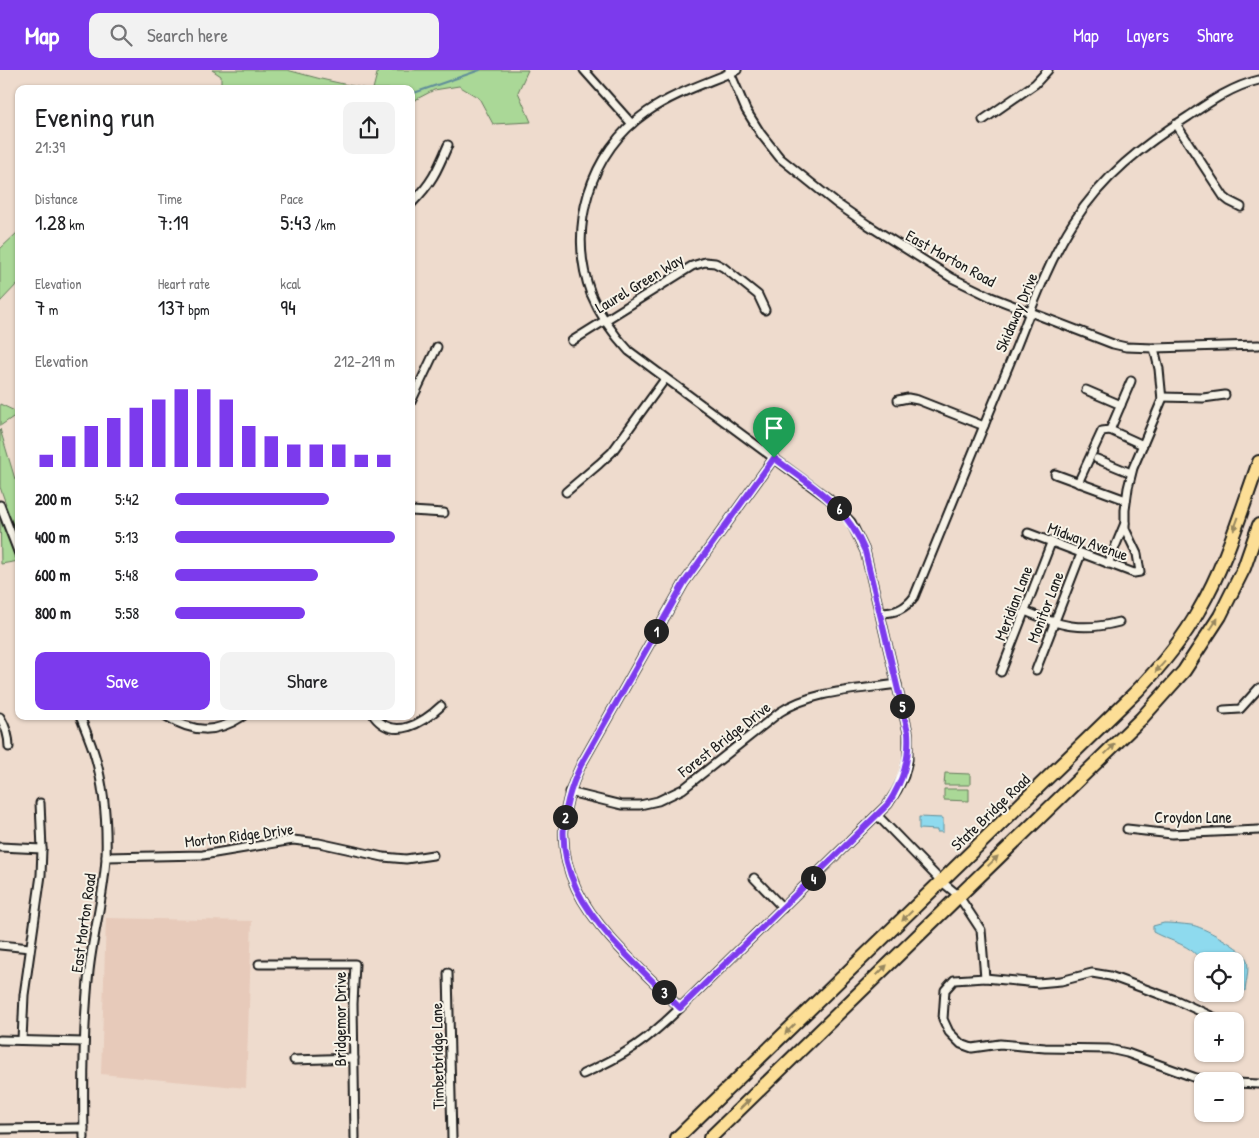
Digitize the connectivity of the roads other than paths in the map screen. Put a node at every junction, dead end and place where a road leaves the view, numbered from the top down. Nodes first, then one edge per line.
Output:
1 (584, 70) edge
2 (1048, 70) edge
3 (732, 71) edge
4 (1259, 80) edge
5 (982, 120) dead end
6 (632, 124) junction
7 (1176, 124) junction
8 (448, 145) dead end
9 (415, 200) edge
10 (1241, 208) dead end
11 (765, 310) dead end
12 (1031, 312) junction
13 (604, 321) junction
14 (572, 341) dead end
15 (1259, 345) edge
16 (438, 347) dead end
17 (1154, 348) junction
18 (665, 379) junction
19 (1131, 381) dead end
20 (1086, 390) dead end
21 (415, 394) edge
22 (1225, 395) dead end
23 (1162, 397) junction
24 (898, 400) dead end
25 (1120, 405) junction
26 (984, 426) junction
27 (1110, 430) junction
28 (1143, 445) junction
29 (774, 458) junction
30 (1097, 459) dead end
31 (1259, 462) edge
32 (1132, 473) junction
33 (1054, 474) dead end
34 (1078, 483) junction
35 (566, 492) dead end
36 (1126, 500) junction
37 (0, 505) edge
38 (415, 510) edge
39 (444, 513) dead end
40 (1125, 523) junction
41 (1259, 525) edge
42 (1028, 533) dead end
43 (1051, 543) junction
44 (15, 544) edge
45 (1081, 554) junction
46 (1108, 564) junction
47 (1025, 611) junction
48 (880, 613) junction
49 (1119, 622) dead end
50 (1054, 624) junction
51 (1036, 670) dead end
52 (1001, 672) dead end
53 (897, 684) junction
54 (1259, 688) edge
55 (441, 706) dead end
56 (1224, 710) dead end
57 (0, 717) edge
58 (82, 720) edge
59 (172, 720) edge
60 (236, 720) edge
61 (377, 720) edge
62 (8, 747) dead end
63 (570, 792) junction
64 (40, 803) dead end
65 (877, 815) junction
66 (1126, 829) dead end
67 (1259, 830) edge
68 (0, 847) edge
69 (42, 849) junction
70 (433, 855) dead end
71 (106, 857) junction
72 (754, 878) dead end
73 (942, 882) junction
74 (961, 899) junction
75 (783, 908) junction
76 (594, 920) junction
77 (588, 926) dead end
78 (0, 945) edge
79 (30, 948) junction
80 (259, 964) dead end
81 (448, 973) dead end
82 (985, 978) junction
83 (680, 1008) junction
84 (1202, 1012) edge
85 (0, 1040) edge
86 (22, 1040) junction
87 (84, 1042) junction
88 (354, 1058) junction
89 (294, 1060) dead end
90 (583, 1074) dead end
91 (1194, 1077) edge
92 (1244, 1083) edge
93 (1259, 1084) edge
94 (84, 1128) junction
95 (0, 1129) edge
96 (84, 1138) edge
97 (355, 1138) edge
98 (452, 1138) edge
99 (677, 1138) edge
100 (710, 1138) edge

1 - 6 street
2 - 5 street
3 - 6 street
3 - 12 street, East Morton Road
4 - 7 street, Skidaway Drive
6 - 13 street
7 - 10 street
7 - 12 street, Skidaway Drive
8 - 9 street
11 - 13 street, Laurel Green Way
12 - 17 street, East Morton Road
12 - 26 street, Skidaway Drive
13 - 14 street, Laurel Green Way
13 - 18 street
15 - 17 street, East Morton Road
16 - 21 street
17 - 23 street
18 - 29 street
18 - 35 street
19 - 25 street
20 - 25 street
22 - 23 street
23 - 28 street
24 - 26 street
25 - 27 street
26 - 48 street, Skidaway Drive
27 - 28 street
27 - 34 street
28 - 32 street
29 - 48 street
29 - 63 street
30 - 32 street
31 -> 73 highway, State Bridge Road
32 - 36 street
33 - 34 street
34 - 36 street
36 - 40 street
37 - 44 street
38 - 39 street
40 - 46 street
40 - 46 street, Midway Avenue
74 -> 41 highway
42 - 43 street, Midway Avenue
43 - 45 street, Midway Avenue
43 - 47 street, Meridian Lane
45 - 46 street, Midway Avenue
45 - 50 street, Monitor Lane
47 - 50 street
47 - 52 street, Meridian Lane
48 - 53 street
49 - 50 street
50 - 51 street, Monitor Lane
53 - 63 street, Forest Bridge Drive
53 - 65 street
54 - 56 street
55 - 61 street
57 - 62 street
58 - 71 street, East Morton Road
59 - 60 street
63 - 76 street
64 - 69 street
65 - 73 street
65 - 75 street
66 - 67 street, Croydon Lane
68 - 69 street
69 - 79 street
70 - 71 street, Morton Ridge Drive
71 - 87 street, East Morton Road
72 - 75 street
73 - 74 street
73 -> 99 highway, State Bridge Road
74 - 82 street
100 -> 74 highway
75 - 83 street
76 - 77 street
76 - 83 street
78 - 79 street
79 - 86 street
80 - 88 street, Bridgemor Drive
81 - 98 street, Timberbridge Lane
82 - 84 street
82 - 91 street
83 - 90 street
85 - 86 street
86 - 87 street
87 - 94 street, East Morton Road
88 - 89 street
88 - 97 street, Bridgemor Drive
92 - 93 street
94 - 95 street
94 - 96 street, East Morton Road

